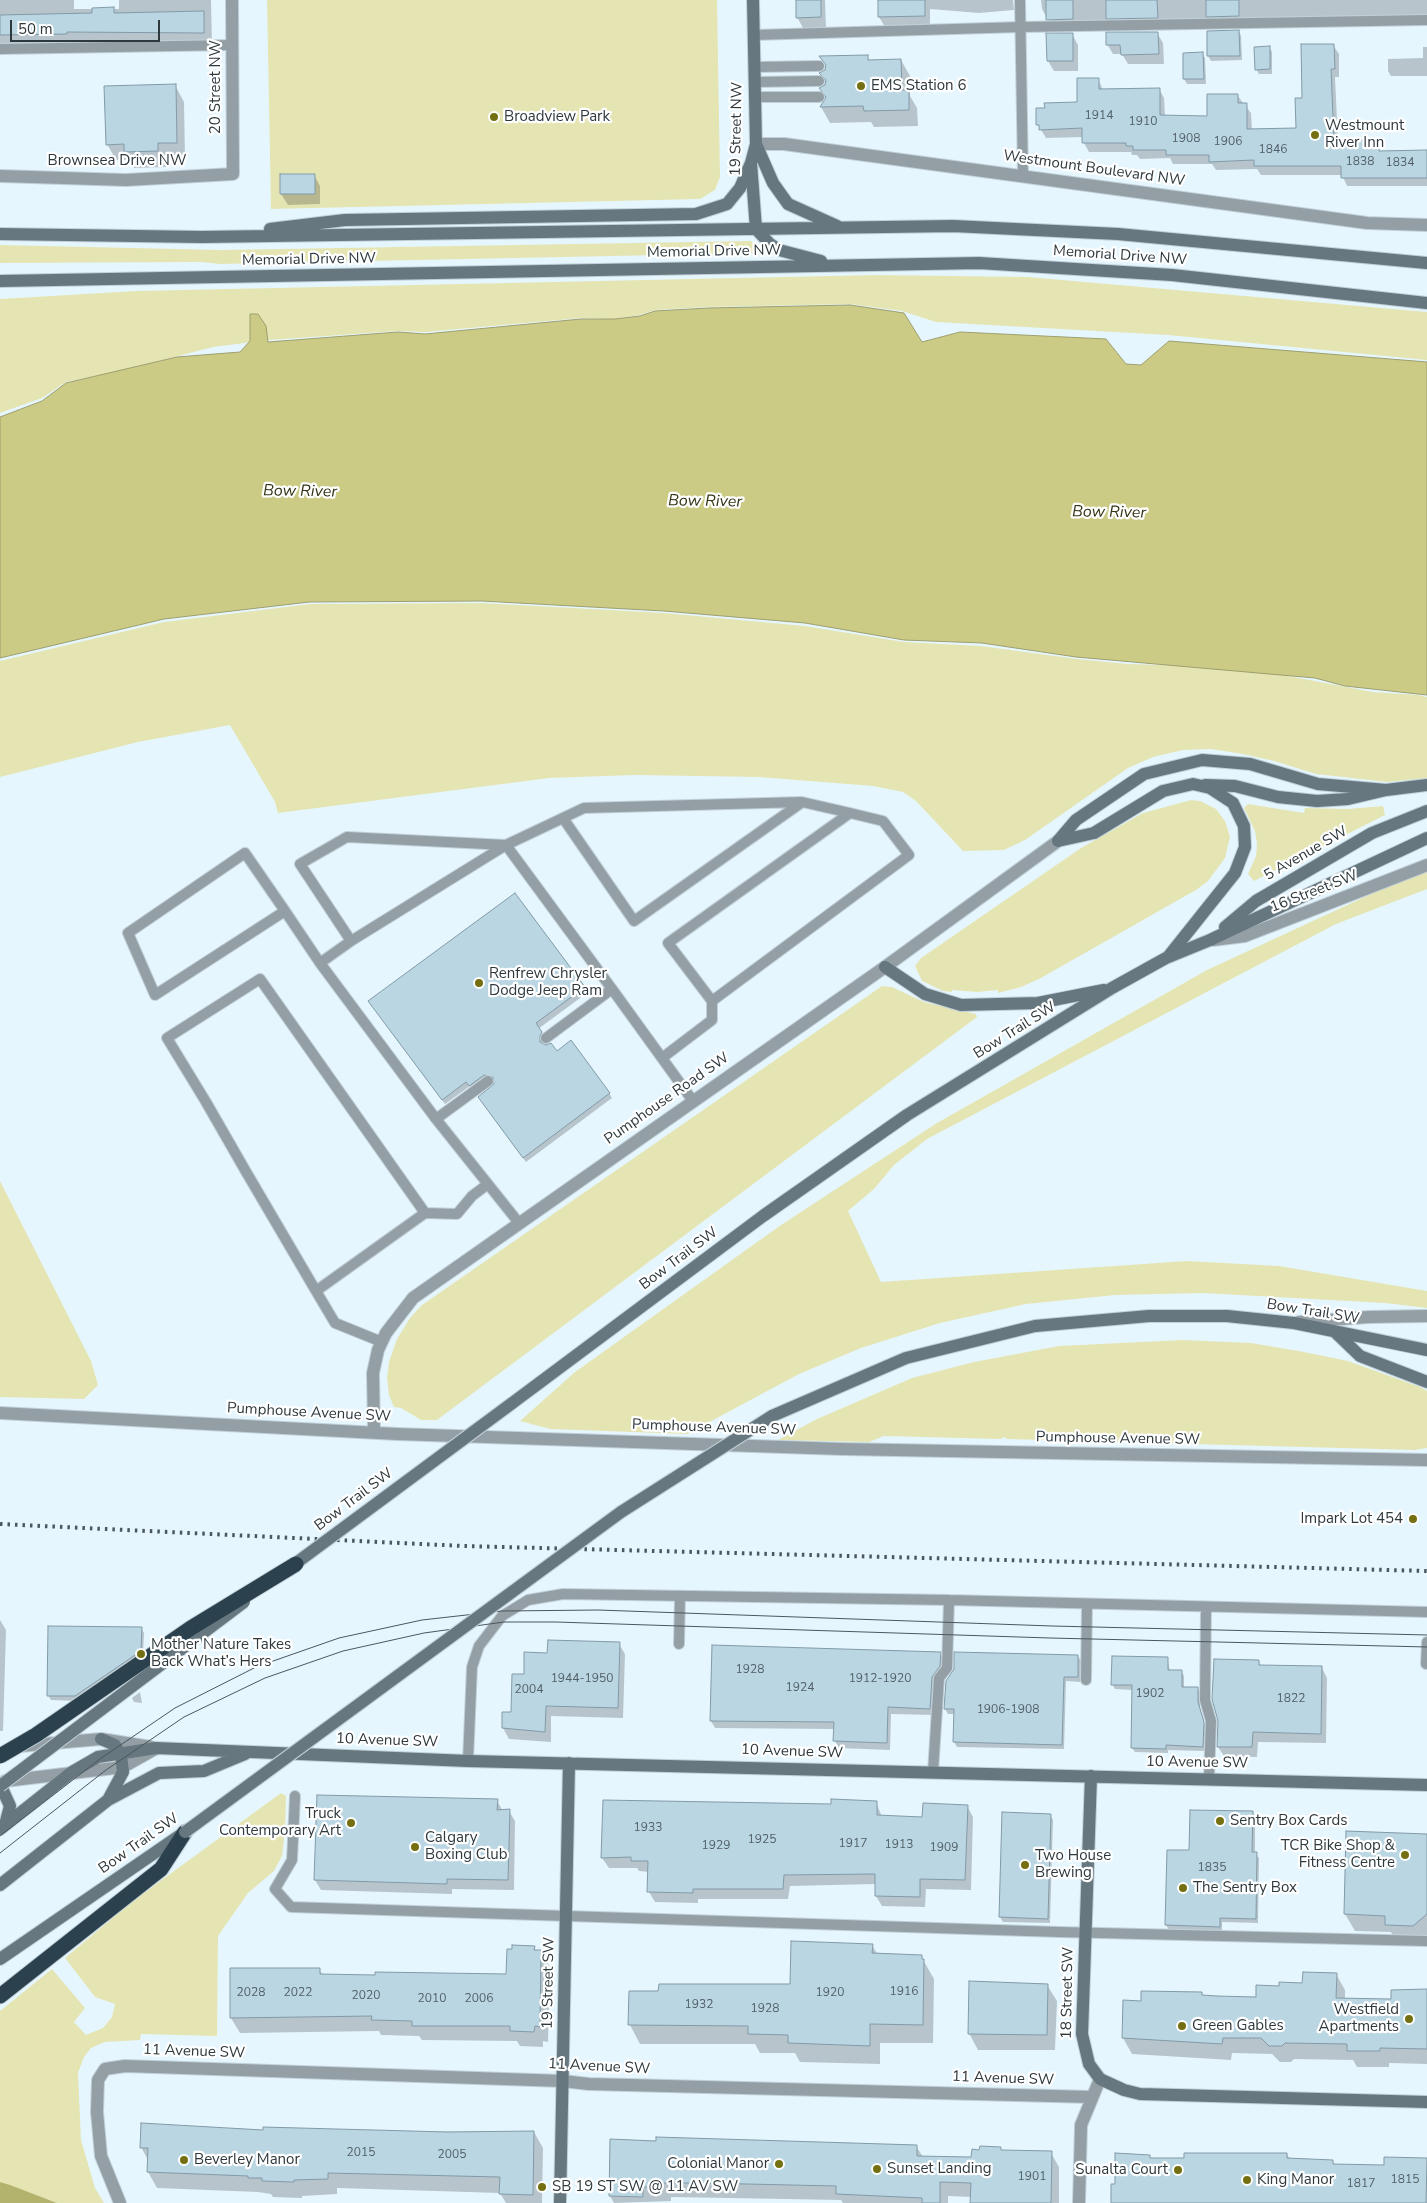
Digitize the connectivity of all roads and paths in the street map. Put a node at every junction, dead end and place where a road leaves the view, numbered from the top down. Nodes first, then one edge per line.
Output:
1 (232, 0) edge
2 (753, 0) edge
3 (1020, 0) edge
4 (1427, 20) edge
5 (1020, 27) junction
6 (754, 35) junction
7 (232, 45) junction
8 (0, 49) edge
9 (819, 66) dead end
10 (755, 67) junction
11 (819, 81) dead end
12 (755, 82) junction
13 (755, 97) junction
14 (820, 97) dead end
15 (756, 144) junction
16 (751, 163) junction
17 (233, 174) joint
18 (0, 176) edge
19 (1023, 176) junction
20 (1427, 225) edge
21 (841, 228) junction
22 (756, 229) junction
23 (0, 234) edge
24 (202, 237) junction
25 (1427, 263) edge
26 (838, 265) junction
27 (0, 281) edge
28 (1427, 303) edge
29 (1194, 784) junction
30 (1427, 785) edge
31 (1386, 790) junction
32 (802, 802) junction
33 (1427, 811) edge
34 (850, 813) junction
35 (562, 818) junction
36 (1427, 838) edge
37 (1058, 841) junction
38 (506, 845) junction
39 (1427, 865) edge
40 (285, 912) junction
41 (1210, 940) junction
42 (351, 941) junction
43 (1166, 958) junction
44 (320, 963) junction
45 (885, 966) junction
46 (1112, 988) junction
47 (612, 989) junction
48 (712, 1001) junction
49 (546, 1038) dead end
50 (662, 1058) junction
51 (488, 1081) dead end
52 (693, 1100) junction
53 (436, 1119) junction
54 (488, 1184) junction
55 (425, 1213) junction
56 (519, 1223) junction
57 (316, 1291) junction
58 (1427, 1316) edge
59 (1294, 1323) junction
60 (1334, 1331) junction
61 (382, 1342) junction
62 (1427, 1350) edge
63 (1427, 1382) edge
64 (0, 1414) edge
65 (374, 1432) junction
66 (1427, 1460) edge
67 (296, 1564) junction
68 (680, 1596) junction
69 (950, 1600) junction
70 (1088, 1604) junction
71 (1206, 1607) junction
72 (1427, 1612) edge
73 (1427, 1642) edge
74 (679, 1644) dead end
75 (1426, 1664) edge
76 (1086, 1680) dead end
77 (101, 1739) junction
78 (0, 1748) edge
79 (156, 1748) junction
80 (120, 1752) junction
81 (250, 1752) junction
82 (0, 1756) edge
83 (468, 1760) junction
84 (569, 1763) junction
85 (122, 1767) junction
86 (72, 1772) junction
87 (933, 1772) junction
88 (1091, 1776) junction
89 (1208, 1779) junction
90 (0, 1784) edge
91 (1427, 1785) edge
92 (295, 1796) dead end
93 (108, 1800) junction
94 (3, 1827) edge
95 (185, 1832) junction
96 (0, 1885) edge
97 (566, 1916) junction
98 (1086, 1933) junction
99 (1427, 1941) edge
100 (0, 1959) edge
101 (0, 1996) edge
102 (1100, 2079) junction
103 (563, 2081) junction
104 (1091, 2098) junction
105 (1427, 2102) edge
106 (120, 2203) edge
107 (560, 2203) edge
108 (1079, 2203) edge

1 - 7 street, 20 Street NW
2 - 6 main road, 19 Street NW
3 - 5 lane
4 - 5 lane
5 - 6 lane
5 - 19 lane
6 - 10 main road, 19 Street NW
7 - 8 lane
7 - 17 street, 20 Street NW
9 - 10 lane
10 - 12 main road, 19 Street NW
11 - 12 lane
12 - 13 main road, 19 Street NW
13 - 14 lane
13 - 15 main road, 19 Street NW
15 - 16 main road, 19 Street NW
15 - 19 street, Westmount Boulevard NW
15 - 21 main road
16 - 22 main road, 19 Street NW
16 - 24 main road
17 - 18 street, Brownsea Drive NW
19 - 20 street, Westmount Boulevard NW
21 - 22 main road, Memorial Drive NW
21 - 25 main road, Memorial Drive NW
22 - 24 main road, Memorial Drive NW
22 - 26 main road
23 - 24 main road, Memorial Drive NW
26 - 27 main road, Memorial Drive NW
26 - 28 main road, Memorial Drive NW
29 - 31 main road
29 - 37 main road
29 - 43 main road
30 - 31 main road
31 - 37 main road
32 - 34 lane
32 - 35 lane
32 - 35 lane
33 - 41 main road, 5 Avenue SW
34 - 48 lane
34 - 48 lane
35 - 38 lane
36 - 41 main road, Bow Trail SW
37 - 45 street, Pumphouse Road SW
38 - 42 lane
38 - 42 lane
38 - 47 lane
39 - 41 street, 16 Street SW
40 - 40 lane
40 - 44 lane
41 - 43 main road, Bow Trail SW
42 - 44 lane
43 - 46 main road, Bow Trail SW
44 - 53 lane
45 - 46 main road
45 - 52 street, Pumphouse Road SW
46 - 67 main road, Bow Trail SW, bridge
47 - 49 lane
47 - 50 lane
48 - 50 lane
50 - 52 lane
51 - 53 lane
52 - 56 street, Pumphouse Road SW
53 - 54 lane
54 - 55 lane
54 - 56 lane
55 - 57 lane
55 - 57 lane
56 - 61 street, Pumphouse Road SW
57 - 61 lane
58 - 59 street
59 - 60 main road, Bow Trail SW
59 - 95 main road, Bow Trail SW, bridge
60 - 62 main road, Bow Trail SW
60 - 63 main road
61 - 65 street, Pumphouse Road SW
64 - 65 street, Pumphouse Avenue SW
65 - 66 street, Pumphouse Avenue SW
67 - 82 highway, bridge
67 - 90 main road, Bow Trail SW, bridge
68 - 69 lane
68 - 74 lane
68 - 83 lane
69 - 70 lane
69 - 87 lane
70 - 71 lane
70 - 76 lane
71 - 72 lane
71 - 89 lane
73 - 75 lane
77 - 78 street, 10 Avenue SW
77 - 79 street, 10 Avenue SW
77 - 80 main road
79 - 80 main road
79 - 81 main road, 10 Avenue SW
79 - 85 street
80 - 85 main road
80 - 86 main road
81 - 83 main road, 10 Avenue SW
81 - 93 main road
83 - 84 main road, 10 Avenue SW
84 - 87 main road, 10 Avenue SW
84 - 97 main road, 19 Street SW
85 - 86 street
85 - 93 main road
86 - 90 street
86 - 94 main road
87 - 88 main road, 10 Avenue SW
88 - 89 main road, 10 Avenue SW
88 - 98 main road, 18 Street SW
89 - 91 main road, 10 Avenue SW
90 - 94 main road
92 - 97 lane
93 - 96 main road
95 - 100 main road, Bow Trail SW
95 - 101 highway
97 - 98 lane
97 - 103 main road, 19 Street SW
98 - 99 lane
98 - 102 main road, 18 Street SW
102 - 104 street
102 - 105 main road
103 - 104 street, 11 Avenue SW
103 - 106 street, 11 Avenue SW
103 - 107 main road, 19 Street SW
104 - 108 street

